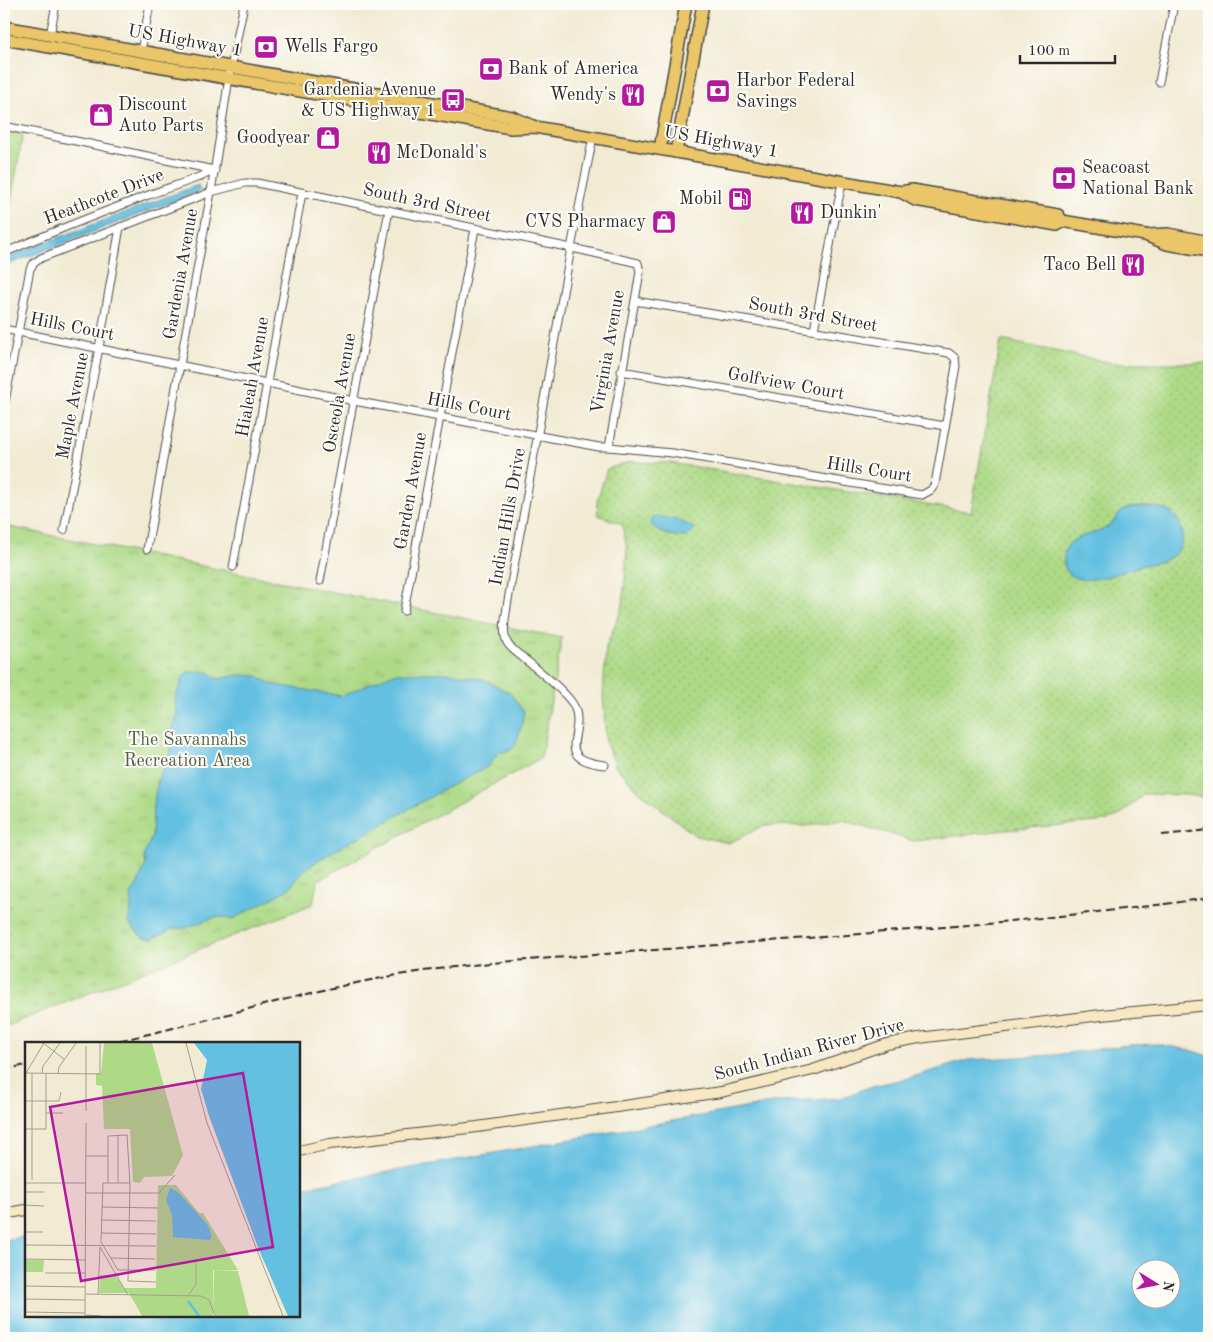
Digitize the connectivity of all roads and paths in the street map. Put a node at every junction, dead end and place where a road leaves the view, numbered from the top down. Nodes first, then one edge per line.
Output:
1 (56, 4) edge
2 (150, 4) edge
3 (244, 4) edge
4 (686, 4) edge
5 (703, 4) edge
6 (1174, 4) edge
7 (4, 27) edge
8 (50, 35) junction
9 (4, 38) edge
10 (141, 51) junction
11 (231, 73) junction
12 (1159, 82) dead end
13 (364, 91) junction
14 (394, 96) junction
15 (345, 99) junction
16 (371, 103) junction
17 (4, 126) edge
18 (535, 127) junction
19 (593, 137) junction
20 (660, 149) junction
21 (676, 152) junction
22 (194, 166) junction
23 (214, 170) junction
24 (195, 179) junction
25 (842, 182) junction
26 (211, 192) junction
27 (302, 193) junction
28 (389, 210) junction
29 (120, 227) junction
30 (475, 229) junction
31 (1145, 235) junction
32 (1209, 242) edge
33 (571, 248) junction
34 (1209, 251) edge
35 (4, 253) edge
36 (638, 263) joint
37 (634, 301) junction
38 (4, 329) edge
39 (814, 330) junction
40 (17, 332) junction
41 (99, 348) junction
42 (180, 364) junction
43 (621, 371) junction
44 (267, 382) junction
45 (354, 401) junction
46 (4, 407) edge
47 (440, 417) junction
48 (945, 426) junction
49 (538, 435) junction
50 (609, 447) junction
51 (64, 530) dead end
52 (147, 549) dead end
53 (233, 567) dead end
54 (320, 581) dead end
55 (404, 611) dead end
56 (604, 765) dead end
57 (1209, 1005) edge
58 (300, 1151) edge
59 (25, 1210) edge
60 (4, 1214) edge

1 - 8 street
2 - 10 street
3 - 11 street, Gardenia Avenue
4 - 20 main road
5 - 21 main road
6 - 12 street
7 - 8 main road, US Highway 1
8 - 10 main road, US Highway 1
9 - 11 main road, US Highway 1
10 - 11 main road, US Highway 1
11 - 13 main road, US Highway 1
11 - 15 main road, US Highway 1
11 - 23 street, Gardenia Avenue
13 - 14 main road, US Highway 1
13 - 15 main road
14 - 16 main road
14 - 18 main road, US Highway 1
15 - 16 main road, US Highway 1
16 - 18 main road, US Highway 1
17 - 22 street
18 - 19 main road, US Highway 1
19 - 20 main road, US Highway 1
19 - 33 street, Indian Hills Drive
20 - 21 main road, US Highway 1
21 - 25 main road, US Highway 1
22 - 23 street
22 - 24 street
23 - 24 street, Heathcote Drive
23 - 26 street, Gardenia Avenue
24 - 35 street, Heathcote Drive
25 - 31 main road, US Highway 1
25 - 39 street
26 - 27 street, South 3rd Street
26 - 29 street, South 3rd Street
26 - 42 street, Gardenia Avenue
27 - 28 street, South 3rd Street
27 - 44 street, Hialeah Avenue
28 - 30 street, South 3rd Street
28 - 45 street, Osceola Avenue
29 - 40 street, South 3rd Street
29 - 41 street, Maple Avenue
30 - 33 street, South 3rd Street
30 - 47 street, Garden Avenue
31 - 32 main road, US Highway 1
31 - 34 main road, US Highway 1
33 - 36 street, South 3rd Street
33 - 49 street, Indian Hills Drive
36 - 37 street, Virginia Avenue
37 - 39 street, South 3rd Street
37 - 43 street, Virginia Avenue
38 - 40 street, Hills Court
39 - 48 street, South 3rd Street
40 - 41 street, Hills Court
40 - 46 street
41 - 42 street, Hills Court
41 - 51 street, Maple Avenue
42 - 44 street, Hills Court
42 - 52 street, Gardenia Avenue
43 - 48 street, Golfview Court
43 - 50 street, Virginia Avenue
44 - 45 street, Hills Court
44 - 53 street, Hialeah Avenue
45 - 47 street, Hills Court
45 - 54 street, Osceola Avenue
47 - 49 street, Hills Court
47 - 55 street, Garden Avenue
48 - 50 street, Hills Court
49 - 50 street, Hills Court
49 - 56 street, Indian Hills Drive
57 - 58 main road, South Indian River Drive
59 - 60 main road

